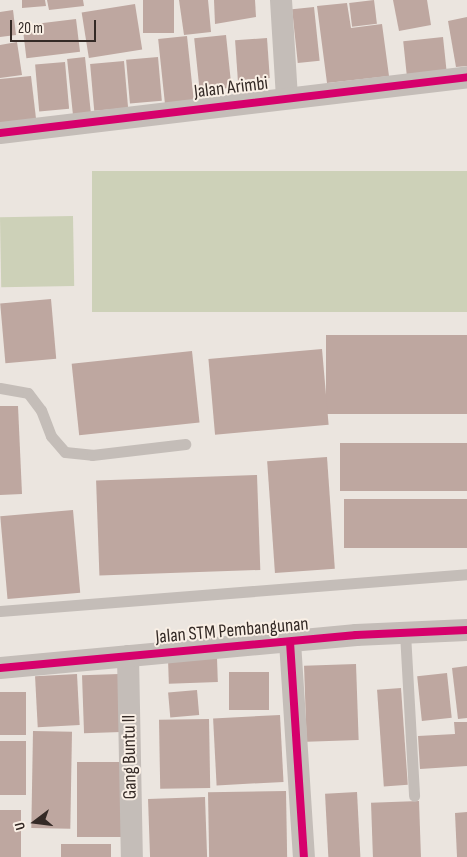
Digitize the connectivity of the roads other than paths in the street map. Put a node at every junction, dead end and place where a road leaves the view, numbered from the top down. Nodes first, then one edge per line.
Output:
1 (281, 0) edge
2 (467, 77) edge
3 (287, 97) junction
4 (0, 133) edge
5 (0, 388) edge
6 (185, 444) dead end
7 (467, 574) edge
8 (0, 611) edge
9 (467, 630) edge
10 (405, 633) junction
11 (290, 642) junction
12 (128, 656) junction
13 (0, 668) edge
14 (414, 796) dead end
15 (132, 857) edge
16 (304, 857) edge

1 - 3 street
2 - 3 street, Jalan Arimbi
3 - 4 street, Jalan Arimbi
5 - 6 lane
7 - 8 lane
9 - 10 street, Jalan STM Pembangunan
10 - 11 street, Jalan STM Pembangunan
10 - 14 lane
11 - 12 street, Jalan STM Pembangunan
11 - 16 street
12 - 13 street, Jalan STM Pembangunan
12 - 15 street, Gang Buntu II

